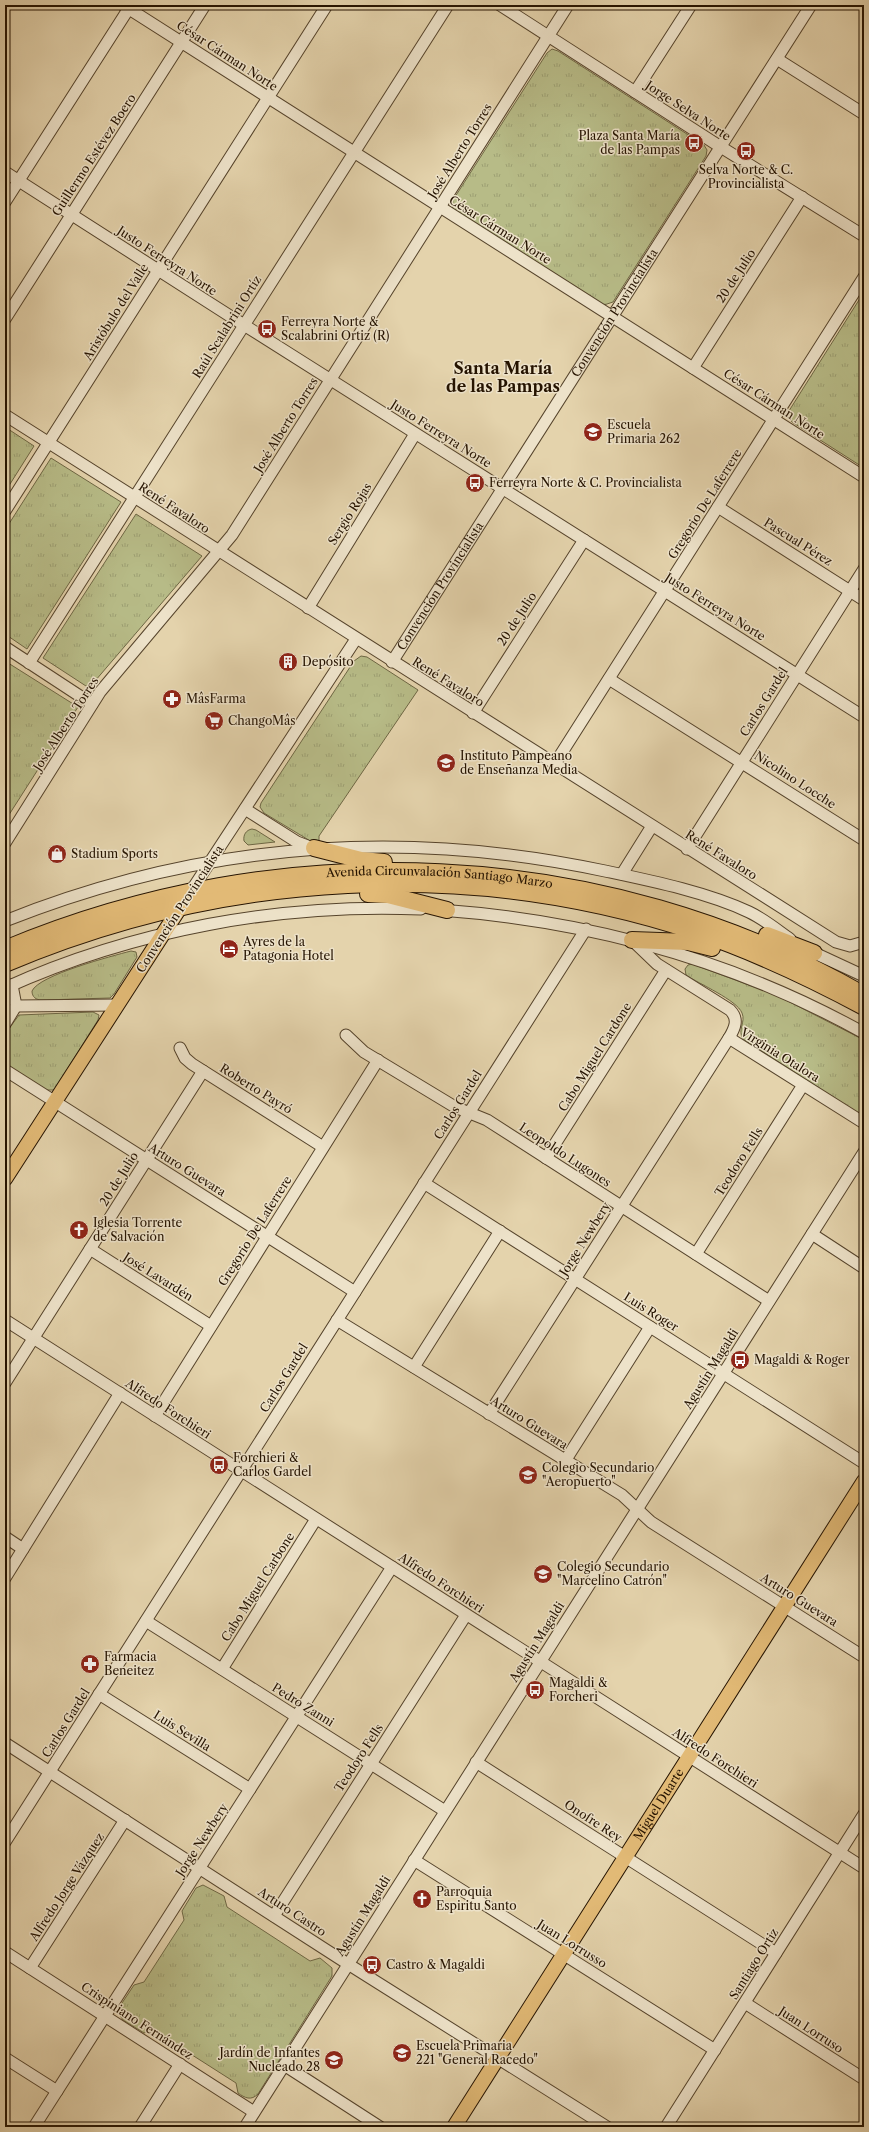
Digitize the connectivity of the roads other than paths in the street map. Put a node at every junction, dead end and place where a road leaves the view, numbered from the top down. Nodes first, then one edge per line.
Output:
1 (205, 5) edge
2 (327, 5) edge
3 (448, 5) edge
4 (500, 5) edge
5 (568, 5) edge
6 (691, 5) edge
7 (811, 5) edge
8 (127, 6) edge
9 (548, 36) junction
10 (181, 42) junction
11 (776, 59) junction
12 (635, 92) junction
13 (268, 98) junction
14 (864, 114) edge
15 (721, 147) junction
16 (354, 152) junction
17 (5, 172) edge
18 (19, 181) junction
19 (802, 198) junction
20 (5, 202) edge
21 (440, 207) junction
22 (71, 215) junction
23 (864, 236) edge
24 (158, 270) junction
25 (864, 277) edge
26 (612, 317) junction
27 (5, 319) edge
28 (244, 325) junction
29 (693, 368) junction
30 (330, 380) junction
31 (5, 416) edge
32 (774, 420) junction
33 (415, 434) junction
34 (48, 443) junction
35 (864, 478) edge
36 (503, 489) junction
37 (134, 498) junction
38 (718, 507) junction
39 (5, 511) edge
40 (584, 540) junction
41 (219, 552) junction
42 (864, 569) edge
43 (665, 591) junction
44 (850, 591) junction
45 (864, 600) edge
46 (308, 608) junction
47 (356, 639) junction
48 (5, 647) edge
49 (392, 662) junction
50 (29, 663) junction
51 (797, 674) junction
52 (609, 678) junction
53 (92, 704) junction
54 (473, 713) junction
55 (864, 717) edge
56 (742, 761) junction
57 (554, 765) junction
58 (245, 809) junction
59 (652, 826) junction
60 (864, 840) edge
61 (5, 843) edge
62 (314, 848) junction
63 (687, 848) junction
64 (210, 863) junction
65 (622, 874) junction
66 (502, 877) junction
67 (191, 891) junction
68 (240, 895) junction
69 (612, 896) junction
70 (181, 907) junction
71 (118, 908) junction
72 (447, 910) junction
73 (5, 922) edge
74 (586, 929) junction
75 (162, 936) junction
76 (66, 939) junction
77 (5, 940) edge
78 (632, 940) junction
79 (862, 943) edge
80 (5, 949) edge
81 (814, 953) junction
82 (5, 964) edge
83 (666, 970) junction
84 (864, 976) edge
85 (7, 982) edge
86 (831, 990) junction
87 (864, 995) edge
88 (117, 1005) junction
89 (16, 1006) junction
90 (864, 1007) edge
91 (5, 1024) edge
92 (864, 1033) edge
93 (346, 1035) dead end
94 (729, 1038) junction
95 (180, 1048) dead end
96 (378, 1060) junction
97 (5, 1070) edge
98 (203, 1071) junction
99 (803, 1085) junction
100 (55, 1102) junction
101 (469, 1112) junction
102 (864, 1124) edge
103 (323, 1147) junction
104 (864, 1152) edge
105 (546, 1158) junction
106 (146, 1160) junction
107 (5, 1179) edge
108 (424, 1183) junction
109 (622, 1207) junction
110 (500, 1232) junction
111 (812, 1234) junction
112 (267, 1237) junction
113 (90, 1249) junction
114 (696, 1254) junction
115 (864, 1268) edge
116 (575, 1279) junction
117 (355, 1292) junction
118 (769, 1301) junction
119 (5, 1320) edge
120 (337, 1320) junction
121 (211, 1326) junction
122 (650, 1326) junction
123 (33, 1338) junction
124 (414, 1367) junction
125 (723, 1373) junction
126 (5, 1383) edge
127 (120, 1393) junction
128 (489, 1414) junction
129 (155, 1416) junction
130 (565, 1461) junction
131 (864, 1463) edge
132 (241, 1471) junction
133 (864, 1481) edge
134 (636, 1510) junction
135 (316, 1519) junction
136 (5, 1538) edge
137 (23, 1549) junction
138 (392, 1567) junction
139 (5, 1578) edge
140 (784, 1607) junction
141 (466, 1615) junction
142 (146, 1620) junction
143 (864, 1657) edge
144 (540, 1662) junction
145 (222, 1669) junction
146 (99, 1694) junction
147 (296, 1716) junction
148 (5, 1743) edge
149 (689, 1757) junction
150 (476, 1762) junction
151 (371, 1764) junction
152 (50, 1771) junction
153 (250, 1789) junction
154 (445, 1811) junction
155 (864, 1814) edge
156 (125, 1820) junction
157 (5, 1842) edge
158 (840, 1853) junction
159 (625, 1857) junction
160 (414, 1860) junction
161 (200, 1868) junction
162 (864, 1868) edge
163 (274, 1916) junction
164 (5, 1952) edge
165 (776, 1953) junction
166 (564, 1954) junction
167 (348, 1964) junction
168 (30, 1968) junction
169 (745, 2003) junction
170 (105, 2016) junction
171 (715, 2050) junction
172 (5, 2058) edge
173 (498, 2058) junction
174 (180, 2064) junction
175 (284, 2065) junction
176 (864, 2079) edge
177 (57, 2091) junction
178 (254, 2112) junction
179 (34, 2127) edge
180 (140, 2127) edge
181 (245, 2127) edge
182 (380, 2127) edge
183 (454, 2127) edge
184 (607, 2127) edge
185 (666, 2127) edge

1 - 10 street, Guillermo Estévez Boero
2 - 13 street, Aristóbulo del Valle
3 - 16 street, Raúl Scalabrini Ortíz
4 - 9 street, Jorge Selva Norte
5 - 9 street, José Alberto Torres
6 - 12 street
7 - 11 street, Convención Provincialista
8 - 10 street, César Cárman Norte
8 - 18 street
9 - 12 street, Jorge Selva Norte
9 - 21 street, José Alberto Torres
10 - 13 street, César Cárman Norte
10 - 22 street, Guillermo Estévez Boero
11 - 14 street
11 - 15 street, Convención Provincialista
12 - 15 street, Jorge Selva Norte
13 - 16 street, César Cárman Norte
13 - 24 street, Aristóbulo del Valle
15 - 19 street, Jorge Selva Norte
15 - 26 street, Convención Provincialista
16 - 21 street, César Cárman Norte
16 - 28 street, Raúl Scalabrini Ortíz
17 - 18 street, Justo Ferreyra Norte
18 - 20 street
18 - 22 street, Justo Ferreyra Norte
19 - 23 street, Jorge Selva Norte
19 - 29 street, 20 de Julio
21 - 26 street, César Cárman Norte
21 - 30 street, José Alberto Torres
22 - 24 street, Justo Ferreyra Norte
22 - 27 street, Guillermo Estévez Boero
24 - 28 street, Justo Ferreyra Norte
24 - 34 street, Aristóbulo del Valle
25 - 32 street, Gregorio De Laferrere
26 - 29 street, César Cárman Norte
26 - 36 street, Convención Provincialista
28 - 30 street, Justo Ferreyra Norte
28 - 37 street, Raúl Scalabrini Ortíz
29 - 32 street, César Cárman Norte
30 - 33 street, Justo Ferreyra Norte
30 - 41 street, José Alberto Torres
31 - 34 street, René Favaloro
32 - 35 street, César Cárman Norte
32 - 38 street, Gregorio De Laferrere
33 - 36 street, Justo Ferreyra Norte
33 - 46 street, Sergio Rojas
34 - 37 street, René Favaloro
34 - 39 street, Aristóbulo del Valle
36 - 40 street, Justo Ferreyra Norte
36 - 49 street, Convención Provincialista
37 - 41 street, René Favaloro
37 - 50 street, Raúl Scalabrini Ortíz
38 - 43 street, Gregorio De Laferrere
38 - 44 street, Pascual Pérez
40 - 43 street, Justo Ferreyra Norte
40 - 54 street, 20 de Julio
41 - 46 street, René Favaloro
41 - 53 street, José Alberto Torres
42 - 44 street, Carlos Gardel
43 - 51 street, Justo Ferreyra Norte
43 - 52 street, Gregorio De Laferrere
44 - 45 street, Pascual Pérez
44 - 51 street, Carlos Gardel
46 - 47 street, René Favaloro
47 - 49 street, René Favaloro
47 - 58 street, Convención Provincialista
48 - 50 street
49 - 54 street, René Favaloro
50 - 53 street
51 - 55 street, Justo Ferreyra Norte
51 - 56 street, Carlos Gardel
52 - 56 street, Nicolino Locche
52 - 57 street, Gregorio De Laferrere
53 - 61 street, José Alberto Torres
54 - 57 street, René Favaloro
56 - 60 street, Nicolino Locche
56 - 63 street, Carlos Gardel
57 - 59 street, René Favaloro
58 - 62 street
58 - 64 street, Convención Provincialista
59 - 63 street, René Favaloro
59 - 65 street
62 - 64 street
62 - 65 street
62 - 66 highway
63 - 79 street, René Favaloro
64 - 67 street, Convención Provincialista
64 - 73 street
65 - 81 street
66 - 67 highway, Avenida Circunvalación Santiago Marzo
66 - 69 highway, Avenida Circunvalación Santiago Marzo
67 - 70 main road, Convención Provincialista
67 - 71 highway, Avenida Circunvalación Santiago Marzo
68 - 70 highway, Avenida Circunvalación Santiago Marzo
68 - 72 highway
68 - 86 highway, Avenida Circunvalación Santiago Marzo
69 - 81 highway
69 - 87 highway, Avenida Circunvalación Santiago Marzo
70 - 75 main road, Convención Provincialista
70 - 76 highway, Avenida Circunvalación Santiago Marzo
71 - 77 highway
71 - 80 highway, Avenida Circunvalación Santiago Marzo
72 - 74 street
72 - 75 street
74 - 78 street
74 - 101 street, Carlos Gardel
75 - 85 street
75 - 88 main road, Convención Provincialista
76 - 82 highway, Avenida Circunvalación Santiago Marzo
76 - 85 highway
78 - 83 street, Virginia Otalora
78 - 86 highway
78 - 92 street
81 - 84 street
83 - 94 street, Virginia Otalora
83 - 105 street, Cabo Miguel Cardone
85 - 89 street
86 - 90 highway, Avenida Circunvalación Santiago Marzo
88 - 89 street
88 - 100 main road, Convención Provincialista
89 - 91 street
93 - 96 street, Leopoldo Lugones
94 - 99 street, Virginia Otalora
94 - 109 street, Jorge Newbery
95 - 98 street, Roberto Payró
96 - 101 street, Leopoldo Lugones
96 - 103 street, Gregorio De Laferrere
97 - 100 street, Arturo Guevara
98 - 103 street, Roberto Payró
98 - 106 street, 20 de Julio
99 - 102 street, Virginia Otalora
99 - 114 street, Teodoro Fells
100 - 106 street, Arturo Guevara
100 - 107 main road, Convención Provincialista
101 - 105 street, Leopoldo Lugones
101 - 108 street, Carlos Gardel
103 - 112 street, Gregorio De Laferrere
104 - 111 street, Agustín Magaldi
105 - 109 street, Leopoldo Lugones
106 - 112 street, Arturo Guevara
106 - 113 street, 20 de Julio
108 - 110 street, Luis Roger
108 - 117 street, Carlos Gardel
109 - 114 street, Leopoldo Lugones
109 - 116 street, Jorge Newbery
110 - 116 street, Luis Roger
110 - 124 street
111 - 115 street
111 - 118 street, Agustín Magaldi
112 - 117 street, Arturo Guevara
112 - 121 street, Gregorio De Laferrere
113 - 121 street, José Lavardén
113 - 123 street, 20 de Julio
114 - 118 street, Leopoldo Lugones
116 - 122 street, Luis Roger
116 - 128 street, Jorge Newbery
117 - 120 street, Carlos Gardel
118 - 125 street, Agustín Magaldi
119 - 123 street, Alfredo Forchieri
120 - 124 street, Arturo Guevara
120 - 132 street, Carlos Gardel
121 - 129 street, Gregorio De Laferrere
122 - 125 street, Luis Roger
122 - 130 street
123 - 126 street, 20 de Julio
123 - 127 street, Alfredo Forchieri
124 - 128 street, Arturo Guevara
125 - 131 street, Luis Roger
125 - 134 street, Agustín Magaldi
127 - 129 street, Alfredo Forchieri
127 - 137 street
128 - 130 street, Arturo Guevara
129 - 132 street, Alfredo Forchieri
130 - 134 street, Arturo Guevara
132 - 135 street, Alfredo Forchieri
132 - 142 street, Carlos Gardel
133 - 140 main road, Miguel Duarte
134 - 140 street, Arturo Guevara
134 - 144 street, Agustín Magaldi
135 - 138 street, Alfredo Forchieri
135 - 145 street, Cabo Miguel Carbone
136 - 137 street
137 - 139 street
138 - 141 street, Alfredo Forchieri
138 - 147 street, Jorge Newbery
140 - 143 street, Arturo Guevara
140 - 149 main road, Miguel Duarte
141 - 144 street, Alfredo Forchieri
141 - 151 street, Teodoro Fells
142 - 145 street, Pedro Zanni
142 - 146 street, Carlos Gardel
144 - 149 street, Alfredo Forchieri
144 - 150 street, Agustín Magaldi
145 - 147 street, Pedro Zanni
146 - 152 street, Carlos Gardel
146 - 153 street, Luis Sevilla
147 - 151 street, Pedro Zanni
147 - 153 street, Jorge Newbery
148 - 152 street, Arturo Castro
149 - 158 street, Alfredo Forchieri
149 - 159 main road, Miguel Duarte
150 - 154 street, Agustín Magaldi
150 - 159 street, Onofre Rey
151 - 154 street, Pedro Zanni
151 - 163 street, Teodoro Fells
152 - 156 street, Arturo Castro
152 - 157 street, Carlos Gardel
153 - 161 street, Jorge Newbery
154 - 160 street, Agustín Magaldi
155 - 158 street, Santiago Ortiz
156 - 161 street, Arturo Castro
156 - 168 street, Alfredo Jorge Vázquez
158 - 162 street, Alfredo Forchieri
158 - 165 street, Santiago Ortiz
159 - 165 street, Onofre Rey
159 - 166 main road, Miguel Duarte
160 - 166 street, Juan Lorrusso
160 - 167 street, Agustín Magaldi
161 - 163 street, Arturo Castro
161 - 170 street, Jorge Newbery
163 - 167 street, Arturo Castro
164 - 168 street, Crispiniano Fernández
165 - 169 street, Santiago Ortiz
166 - 171 street, Juan Lorrusso
166 - 173 main road, Miguel Duarte
167 - 173 street, Arturo Castro
167 - 175 street, Agustín Magaldi
168 - 170 street, Crispiniano Fernández
169 - 171 street, Santiago Ortiz
169 - 176 street, Juan Lorruso
170 - 174 street, Crispiniano Fernández
170 - 177 street, Jorge Newbery
171 - 185 street, Santiago Ortiz
172 - 177 street
173 - 183 main road, Miguel Duarte
173 - 184 street, Arturo Castro
174 - 178 street, Crispiniano Fernández
174 - 180 street
175 - 178 street, Agustín Magaldi
175 - 182 street
177 - 179 street, Jorge Newbery
178 - 181 street, Agustín Magaldi

